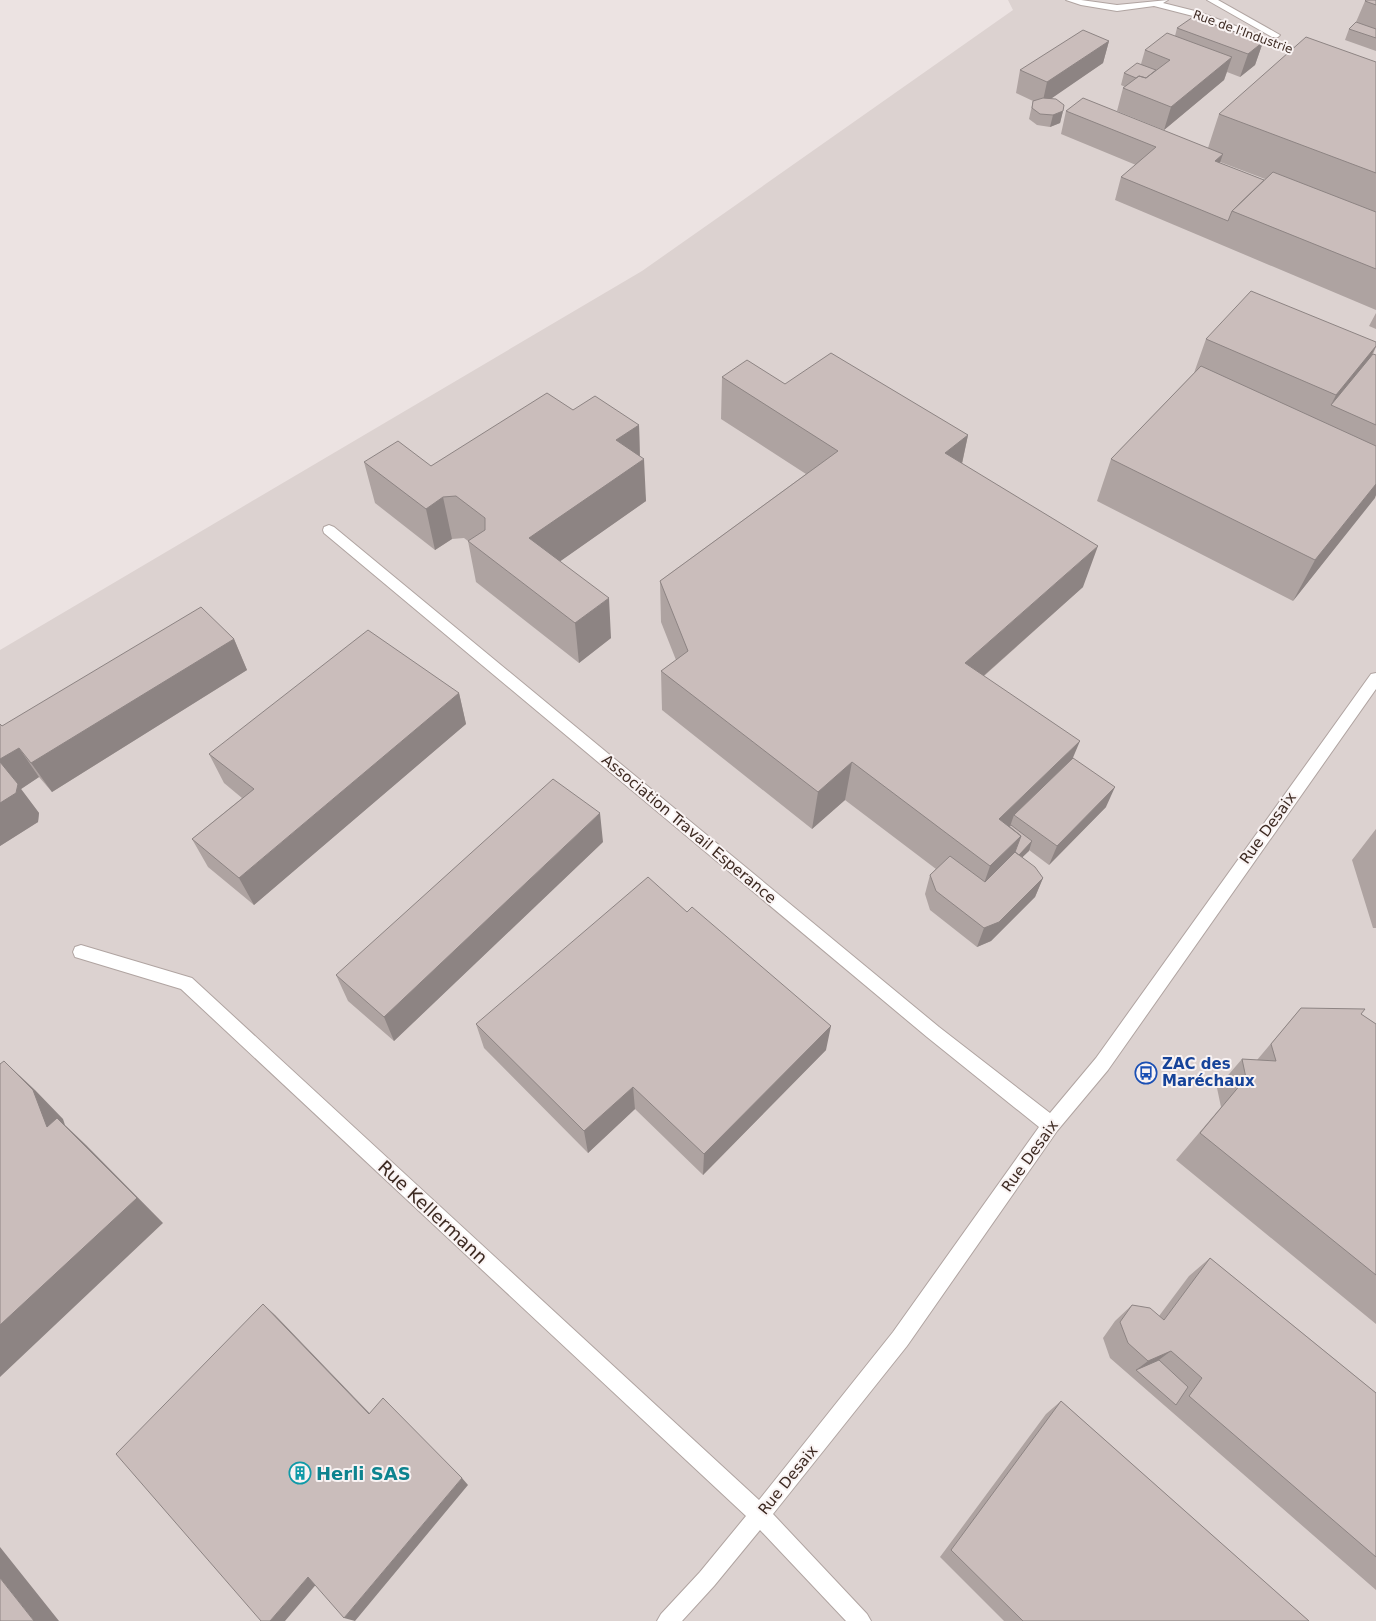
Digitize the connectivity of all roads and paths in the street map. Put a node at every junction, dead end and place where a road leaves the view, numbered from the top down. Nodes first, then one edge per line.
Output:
1 (1070, 0) edge
2 (1211, 0) edge
3 (1159, 2) edge
4 (329, 530) dead end
5 (1376, 678) edge
6 (81, 952) dead end
7 (1052, 1125) junction
8 (760, 1515) junction
9 (668, 1621) edge
10 (860, 1621) edge

1 - 3 street, Rue de l'Industrie
2 - 3 street, Rue de l'Industrie
4 - 7 street, Association Travail Esperance
5 - 7 street, Rue Desaix
6 - 8 street, Rue Kellermann
7 - 8 street, Rue Desaix
8 - 9 street, Rue Desaix
8 - 10 street, Rue Kellermann

